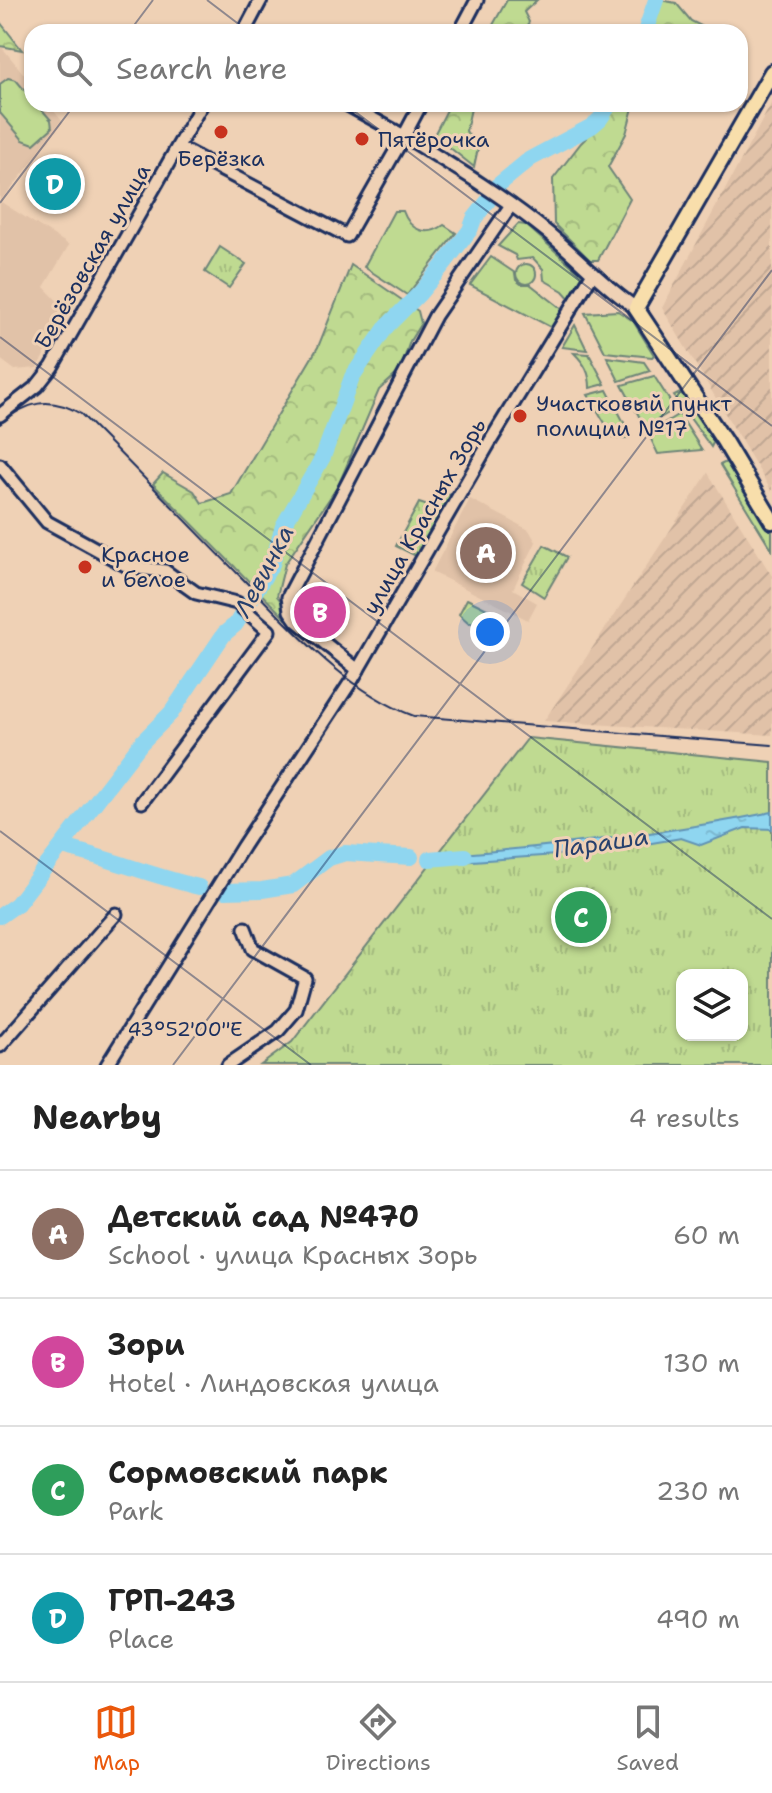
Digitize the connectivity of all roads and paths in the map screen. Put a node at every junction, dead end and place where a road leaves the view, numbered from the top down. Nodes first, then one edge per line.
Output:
1 (261, 0) edge
2 (477, 0) edge
3 (248, 24) edge
4 (464, 24) edge
5 (772, 72) edge
6 (198, 112) edge
7 (360, 112) edge
8 (417, 112) edge
9 (404, 136) junction
10 (178, 147) junction
11 (511, 205) junction
12 (593, 273) junction
13 (636, 308) junction
14 (0, 415) edge
15 (0, 465) edge
16 (772, 521) edge
17 (358, 670) junction
18 (142, 802) dead end
19 (116, 914) dead end
20 (245, 928) dead end
21 (0, 1046) edge
22 (107, 1065) edge
23 (228, 1065) edge

1 - 3 street
2 - 4 street
5 - 13 main road
6 - 10 street, Берёзовская улица
7 - 9 street
8 - 9 street
9 - 10 street
9 - 11 street
10 - 14 street, Берёзовская улица
11 - 12 street
11 - 17 street
12 - 13 street
12 - 17 street, улица Красных Зорь
13 - 16 main road
15 - 18 street
17 - 22 street, улица Красных Зорь
19 - 21 street
20 - 23 street

